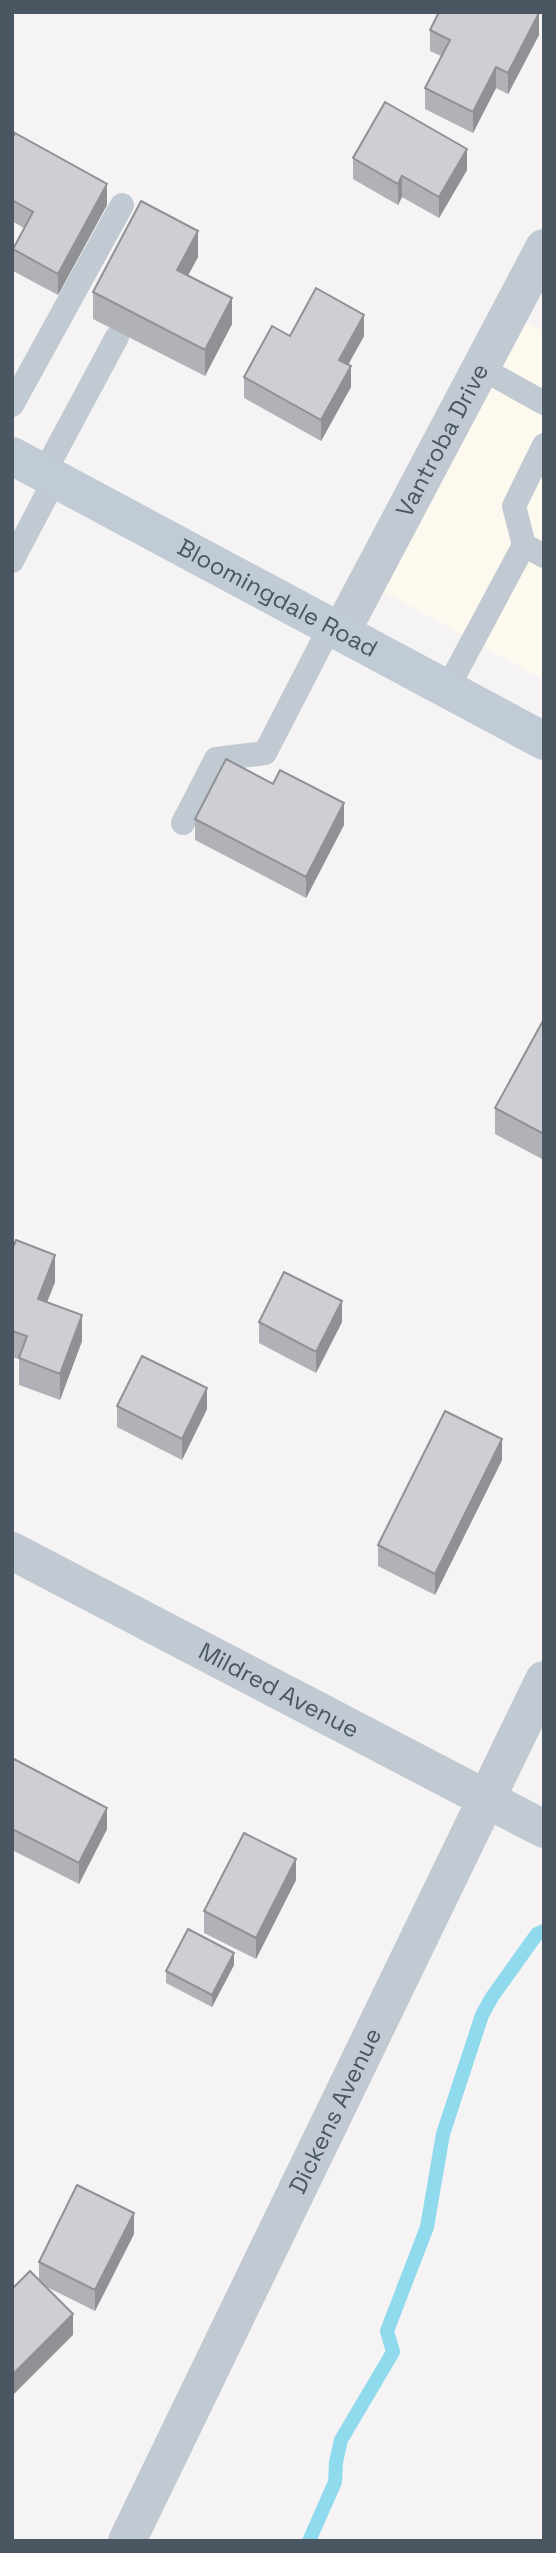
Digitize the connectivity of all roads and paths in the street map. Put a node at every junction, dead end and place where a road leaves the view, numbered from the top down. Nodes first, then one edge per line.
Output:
1 (122, 205) dead end
2 (544, 248) edge
3 (117, 337) dead end
4 (481, 368) junction
5 (544, 403) edge
6 (12, 405) edge
7 (544, 445) edge
8 (37, 469) edge
9 (534, 550) edge
10 (12, 561) edge
11 (336, 629) junction
12 (447, 689) junction
13 (544, 741) edge
14 (183, 823) dead end
15 (12, 1551) edge
16 (544, 1680) edge
17 (487, 1799) junction
18 (544, 1829) edge
19 (127, 2541) edge

1 - 6 lane
2 - 4 street, Vantroba Drive
3 - 8 lane
4 - 5 lane
4 - 11 street, Vantroba Drive
7 - 9 lane
8 - 10 lane
8 - 11 main road, Bloomingdale Road
9 - 12 lane
11 - 12 main road, Bloomingdale Road
11 - 14 lane
12 - 13 main road, Bloomingdale Road
15 - 17 street, Mildred Avenue
16 - 17 street, Dickens Avenue
17 - 18 street, Mildred Avenue
17 - 19 street, Dickens Avenue

